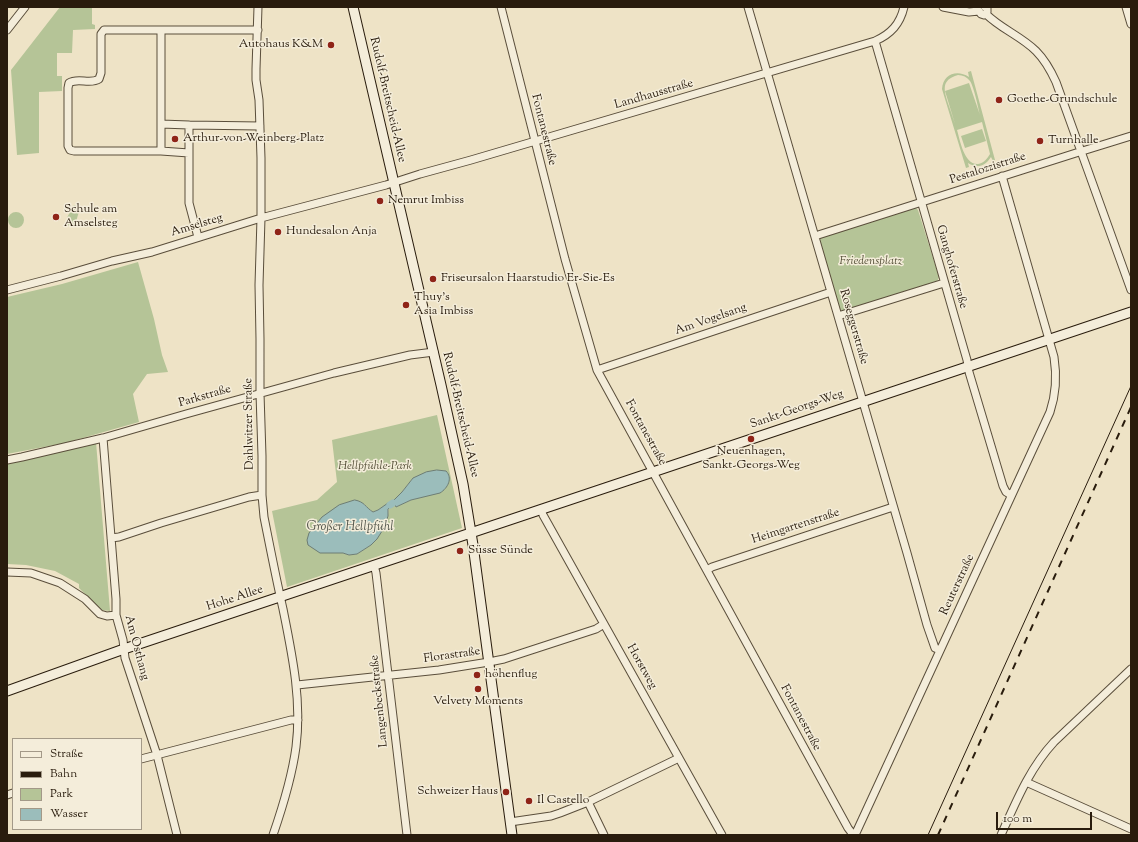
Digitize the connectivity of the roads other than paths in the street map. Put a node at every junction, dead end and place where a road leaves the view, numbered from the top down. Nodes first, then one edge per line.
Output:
1 (25, 7) edge
2 (258, 7) edge
3 (353, 7) edge
4 (501, 7) edge
5 (748, 7) edge
6 (904, 7) edge
7 (944, 7) edge
8 (995, 7) edge
9 (1126, 7) edge
10 (983, 9) edge
11 (1131, 24) edge
12 (7, 30) edge
13 (161, 30) junction
14 (258, 30) junction
15 (875, 41) junction
16 (767, 73) junction
17 (161, 124) junction
18 (189, 125) junction
19 (260, 126) junction
20 (1131, 136) edge
21 (535, 142) junction
22 (1082, 151) junction
23 (160, 152) junction
24 (189, 153) junction
25 (1002, 176) junction
26 (394, 182) junction
27 (921, 202) junction
28 (261, 218) junction
29 (815, 236) junction
30 (198, 237) junction
31 (944, 283) junction
32 (7, 290) edge
33 (1131, 290) edge
34 (831, 292) junction
35 (1131, 312) edge
36 (838, 316) junction
37 (1049, 339) junction
38 (434, 352) junction
39 (968, 366) junction
40 (598, 370) junction
41 (260, 393) junction
42 (863, 401) junction
43 (103, 438) junction
44 (7, 460) edge
45 (653, 471) junction
46 (262, 495) junction
47 (1011, 495) junction
48 (894, 507) junction
49 (541, 509) junction
50 (472, 532) junction
51 (112, 538) junction
52 (374, 565) junction
53 (707, 570) junction
54 (7, 572) edge
55 (280, 597) junction
56 (116, 615) junction
57 (604, 624) junction
58 (124, 649) junction
59 (940, 650) junction
60 (489, 662) junction
61 (1131, 669) edge
62 (389, 675) junction
63 (297, 685) junction
64 (7, 691) edge
65 (298, 720) junction
66 (157, 755) junction
67 (679, 758) junction
68 (142, 759) edge
69 (1026, 782) junction
70 (588, 802) junction
71 (510, 822) junction
72 (1131, 829) edge
73 (177, 835) edge
74 (273, 835) edge
75 (407, 835) edge
76 (512, 835) edge
77 (604, 835) edge
78 (722, 835) edge
79 (855, 835) edge
80 (1001, 835) edge

1 - 12 street
2 - 14 street, Dahlwitzer Straße
3 - 26 street, Rudolf-Breitscheid-Allee
4 - 21 street, Fontanestraße
5 - 16 street, Roseggerstraße
6 - 15 street, Landhausstraße
7 - 10 street
8 - 10 street
9 - 11 street
10 - 22 street
13 - 14 street
13 - 17 street
13 - 23 street
14 - 19 street, Dahlwitzer Straße
15 - 16 street, Landhausstraße
15 - 27 street, Ganghoferstraße
16 - 21 street, Landhausstraße
16 - 29 street, Roseggerstraße
17 - 18 street
17 - 23 street
18 - 19 street
18 - 24 street
19 - 28 street, Dahlwitzer Straße
20 - 22 street, Pestalozzistraße
21 - 26 street, Landhausstraße
21 - 40 street, Fontanestraße
22 - 25 street, Pestalozzistraße
22 - 33 street
23 - 24 street
24 - 30 street
25 - 27 street, Pestalozzistraße
25 - 37 street, Reuterstraße
26 - 28 street, Amselsteg
26 - 38 street, Rudolf-Breitscheid-Allee
27 - 29 street, Pestalozzistraße
27 - 31 street, Ganghoferstraße
28 - 30 street, Amselsteg
28 - 41 street, Dahlwitzer Straße
29 - 34 street, Roseggerstraße
30 - 32 street, Amselsteg
31 - 36 street
31 - 39 street, Ganghoferstraße
34 - 36 street, Roseggerstraße
34 - 40 street, Am Vogelsang
35 - 37 street, Sankt-Georgs-Weg
36 - 42 street, Roseggerstraße
37 - 39 street, Sankt-Georgs-Weg
37 - 47 street, Reuterstraße
38 - 41 street, Parkstraße
38 - 50 street, Rudolf-Breitscheid-Allee
39 - 42 street, Sankt-Georgs-Weg
39 - 47 street, Ganghoferstraße
40 - 45 street, Fontanestraße
41 - 43 street, Parkstraße
41 - 46 street, Dahlwitzer Straße
42 - 45 street, Sankt-Georgs-Weg
42 - 48 street, Roseggerstraße
43 - 44 street, Parkstraße
43 - 51 street, Am Osthang
45 - 49 street, Sankt-Georgs-Weg
45 - 53 street, Fontanestraße
46 - 51 street
46 - 55 street, Dahlwitzer Straße
47 - 59 street, Reuterstraße
48 - 53 street, Heimgartenstraße
48 - 59 street, Roseggerstraße
49 - 50 street, Sankt-Georgs-Weg
49 - 57 street, Horstweg
50 - 52 street, Hohe Allee
50 - 60 street, Rudolf-Breitscheid-Allee
51 - 56 street, Am Osthang
52 - 55 street, Hohe Allee
52 - 62 street, Langenbeckstraße
53 - 79 street, Fontanestraße
54 - 56 street
55 - 58 street, Hohe Allee
55 - 63 street, Dahlwitzer Straße
56 - 58 street, Am Osthang
57 - 60 street, Florastraße
57 - 67 street, Horstweg
58 - 64 street, Hohe Allee
58 - 66 street, Am Osthang
59 - 79 street, Reuterstraße
60 - 62 street, Florastraße
60 - 71 street, Rudolf-Breitscheid-Allee
61 - 69 street
62 - 63 street, Florastraße
62 - 75 street, Langenbeckstraße
63 - 65 street, Dahlwitzer Straße
65 - 66 street
65 - 74 street, Dahlwitzer Straße
66 - 68 street
66 - 73 street, Am Osthang
67 - 70 street
67 - 78 street, Horstweg
69 - 72 street
69 - 80 street
70 - 71 street
70 - 77 street
71 - 76 street, Rudolf-Breitscheid-Allee

